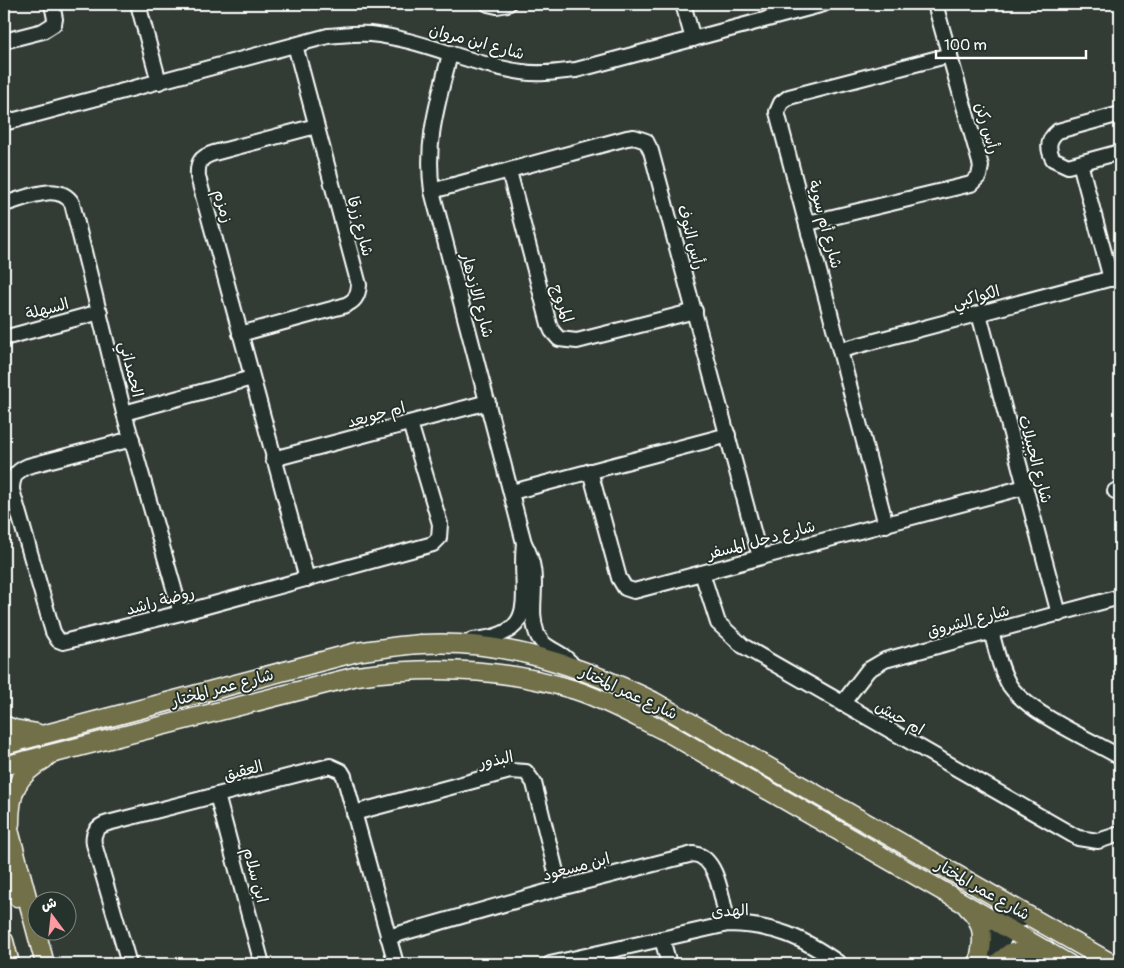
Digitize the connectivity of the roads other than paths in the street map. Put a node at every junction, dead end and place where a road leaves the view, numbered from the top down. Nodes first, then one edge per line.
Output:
1 (52, 4) edge
2 (138, 4) edge
3 (488, 4) edge
4 (508, 4) edge
5 (683, 4) edge
6 (824, 4) edge
7 (935, 4) edge
8 (693, 39) junction
9 (4, 41) edge
10 (295, 46) junction
11 (450, 54) junction
12 (950, 55) junction
13 (159, 82) junction
14 (1120, 114) edge
15 (4, 123) edge
16 (316, 126) junction
17 (1120, 152) edge
18 (1080, 163) junction
19 (509, 171) junction
20 (432, 191) junction
21 (4, 204) edge
22 (808, 223) junction
23 (1116, 278) edge
24 (695, 311) junction
25 (100, 312) junction
26 (979, 314) junction
27 (240, 334) junction
28 (4, 338) edge
29 (841, 350) junction
30 (252, 378) junction
31 (488, 402) junction
32 (124, 413) junction
33 (410, 423) junction
34 (728, 435) junction
35 (132, 439) junction
36 (274, 459) junction
37 (590, 471) junction
38 (1025, 487) junction
39 (512, 492) junction
40 (886, 524) junction
41 (524, 543) junction
42 (760, 557) junction
43 (702, 573) junction
44 (307, 579) junction
45 (1120, 597) edge
46 (181, 614) junction
47 (1058, 614) junction
48 (991, 631) junction
49 (455, 644) junction
50 (573, 666) junction
51 (842, 704) junction
52 (4, 725) edge
53 (50, 733) junction
54 (4, 745) edge
55 (61, 751) junction
56 (1120, 757) edge
57 (4, 766) edge
58 (217, 795) junction
59 (4, 811) edge
60 (354, 813) junction
61 (10, 833) junction
62 (1120, 834) edge
63 (4, 862) edge
64 (560, 888) junction
65 (996, 897) junction
66 (28, 902) edge
67 (962, 902) junction
68 (28, 911) edge
69 (1033, 918) junction
70 (728, 924) junction
71 (1004, 926) junction
72 (388, 937) junction
73 (662, 939) junction
74 (38, 940) edge
75 (4, 941) edge
76 (1046, 950) junction
77 (614, 951) junction
78 (823, 952) junction
79 (981, 961) edge
80 (10, 964) edge
81 (45, 964) edge
82 (129, 964) edge
83 (262, 964) edge
84 (396, 964) edge
85 (550, 964) edge
86 (595, 964) edge
87 (669, 964) edge
88 (816, 964) edge
89 (840, 964) edge
90 (996, 964) edge
91 (1069, 964) edge
92 (1113, 964) edge

1 - 9 street
2 - 13 street
3 - 4 street
5 - 8 street
6 - 8 street, شارع ابن مروان
7 - 12 street, رأس ركن
8 - 11 street, شارع ابن مروان
10 - 11 street, شارع ابن مروان
10 - 13 street, شارع ابن مروان
10 - 16 street, شارع زرقا
11 - 20 street, شارع الازدهار
12 - 22 street, شارع أم سوية
12 - 22 street, رأس ركن
13 - 15 street, شارع ابن مروان
14 - 18 street
16 - 27 street, شارع زرقا
16 - 27 street, زمزم
17 - 18 street
18 - 23 street
19 - 20 street, رأس النوف
19 - 24 street, المروج
19 - 24 street, رأس النوف
20 - 31 street, شارع الازدهار
21 - 25 street, الحمداني
22 - 29 street, شارع أم سوية
23 - 26 street, الكواكبي
24 - 34 street, رأس النوف
25 - 28 street, السهلة
25 - 32 street, الحمداني
26 - 29 street, الكواكبي
26 - 38 street, شارع الجبيلات
27 - 30 street, زمزم
29 - 40 street, شارع أم سوية
30 - 32 street
30 - 36 street, زمزم
31 - 33 street, ام جويعد
31 - 39 street, شارع الازدهار
32 - 35 street, الحمداني
33 - 36 street, ام جويعد
33 - 44 street, روضة راشد
34 - 37 street
34 - 42 street, رأس النوف
35 - 46 street, الحمداني
35 - 46 street, روضة راشد
36 - 44 street, زمزم
37 - 39 street
37 - 43 street, شارع دحل المسفر
38 - 40 street, شارع دحل المسفر
38 - 47 street, شارع الجبيلات
39 - 41 street, شارع الازدهار
40 - 42 street, شارع دحل المسفر
41 - 49 street, شارع الازدهار
41 - 50 street, شارع الازدهار
42 - 43 street, شارع دحل المسفر
43 - 51 street, ام حيش
44 - 46 street, روضة راشد
45 - 47 street, شارع الشروق
47 - 48 street, شارع الشروق
48 - 51 street, شارع الشروق
48 - 56 street
49 - 50 main road, شارع عمر المختار
49 - 53 main road, شارع عمر المختار
50 - 65 main road, شارع عمر المختار
51 - 62 street, ام حيش
52 - 53 main road
53 - 54 main road, شارع عمر المختار
55 - 57 main road, شارع عمر المختار
55 - 61 main road
55 - 67 main road, شارع عمر المختار
58 - 60 street, العقيق
58 - 82 street, العقيق
58 - 83 street, ابن سلام
59 - 61 main road
60 - 64 street, البذور
60 - 72 street, العقيق
61 - 66 main road
63 - 68 main road
64 - 70 street, ابن مسعود
64 - 72 street, ابن مسعود
65 - 69 main road, شارع عمر المختار
65 - 71 street
67 - 71 main road, شارع عمر المختار
67 - 79 main road
69 - 71 street
69 - 92 main road, شارع عمر المختار
70 - 73 street, الهدى
70 - 78 street, الهدى
71 - 76 main road, شارع عمر المختار
71 - 79 street
72 - 84 street, العقيق
73 - 77 street, الهدى
73 - 87 street
74 - 81 main road
75 - 80 main road
76 - 90 main road
76 - 91 main road, شارع عمر المختار
77 - 85 street, الهدى
77 - 86 street, الهدى
78 - 88 street
78 - 89 street, الهدى

